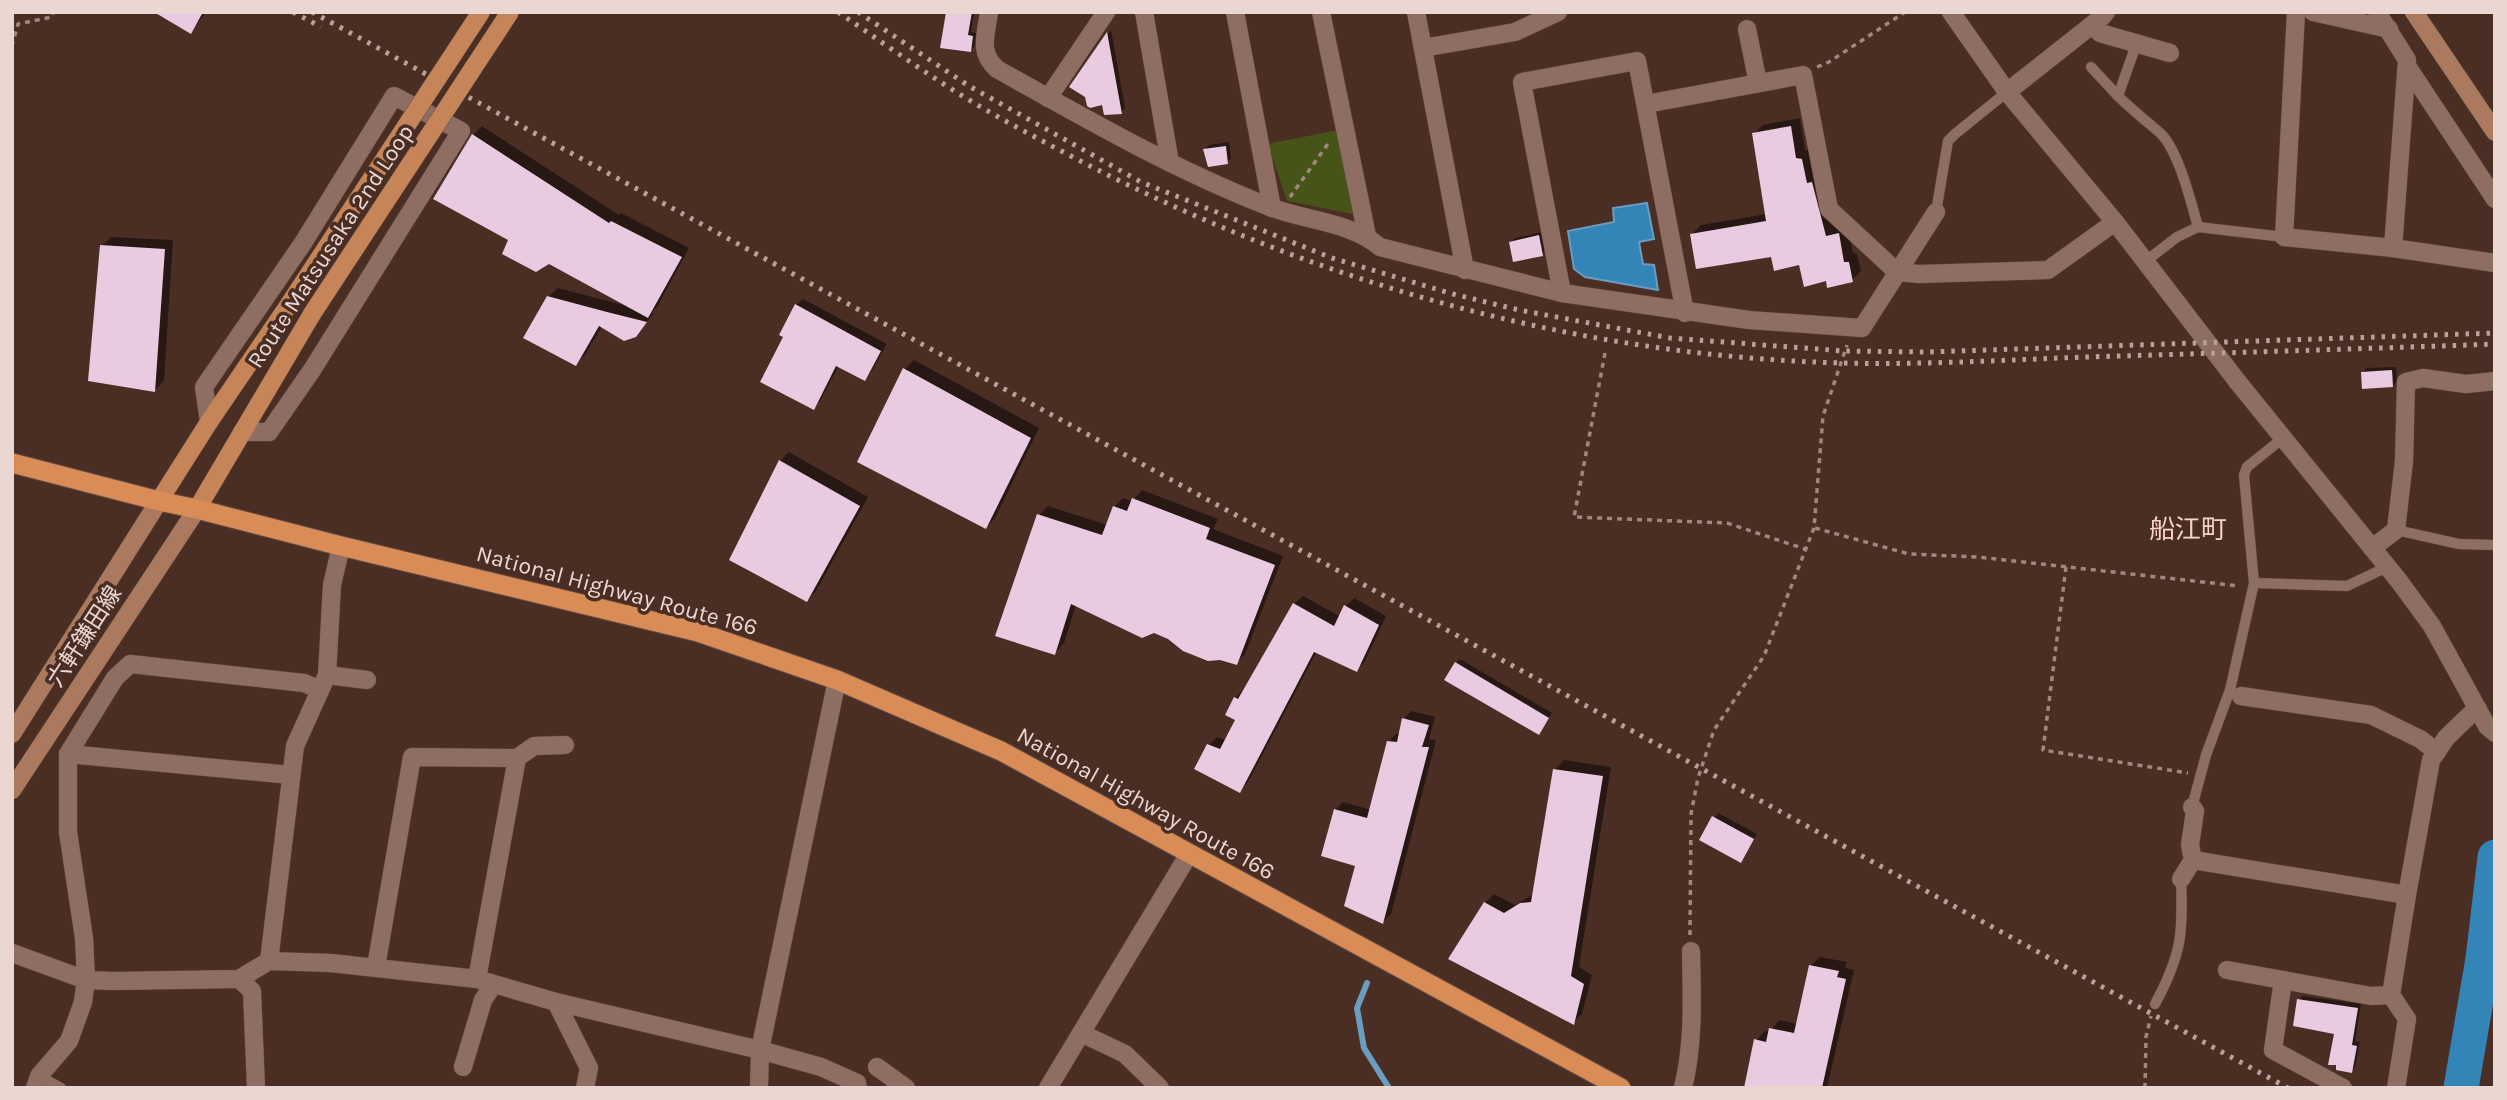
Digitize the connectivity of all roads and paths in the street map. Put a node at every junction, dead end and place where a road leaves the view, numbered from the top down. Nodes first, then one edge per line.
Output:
1 (53, 12) edge
2 (481, 12) edge
3 (510, 12) edge
4 (989, 12) edge
5 (1106, 12) edge
6 (1144, 12) edge
7 (1235, 12) edge
8 (1321, 12) edge
9 (1416, 12) edge
10 (1558, 12) edge
11 (1905, 12) edge
12 (1951, 12) edge
13 (2296, 12) edge
14 (2313, 12) edge
15 (2377, 12) edge
16 (2414, 12) edge
17 (2099, 19) edge
18 (1747, 29) dead end
19 (2389, 29) junction
20 (2136, 45) junction
21 (12, 46) edge
22 (1423, 48) junction
23 (2170, 53) dead end
24 (2407, 66) junction
25 (2091, 67) dead end
26 (1803, 75) junction
27 (1758, 83) junction
28 (2007, 92) junction
29 (2118, 96) junction
30 (1048, 98) junction
31 (1646, 104) junction
32 (2495, 132) edge
33 (1330, 140) dead end
34 (1170, 163) junction
35 (2495, 199) edge
36 (1279, 205) junction
37 (1936, 212) joint
38 (2115, 222) junction
39 (2198, 226) junction
40 (1367, 236) junction
41 (2284, 237) junction
42 (2393, 248) junction
43 (2146, 261) junction
44 (2495, 263) edge
45 (1465, 270) junction
46 (1897, 272) junction
47 (1562, 293) junction
48 (1685, 313) junction
49 (1855, 327) junction
50 (1605, 353) dead end
51 (2495, 381) edge
52 (209, 422) junction
53 (242, 432) junction
54 (2283, 438) junction
55 (12, 463) edge
56 (159, 501) junction
57 (197, 509) junction
58 (1814, 528) junction
59 (2396, 530) junction
60 (2493, 545) edge
61 (341, 546) junction
62 (2372, 548) junction
63 (1805, 549) junction
64 (2066, 567) junction
65 (2387, 567) junction
66 (2254, 583) junction
67 (367, 680) dead end
68 (837, 680) junction
69 (323, 682) junction
70 (2241, 696) dead end
71 (2477, 708) junction
72 (2493, 732) edge
73 (12, 734) edge
74 (565, 746) dead end
75 (2437, 751) junction
76 (68, 754) junction
77 (516, 758) junction
78 (291, 775) junction
79 (2200, 775) junction
80 (12, 790) edge
81 (2192, 807) joint
82 (1189, 855) junction
83 (2193, 860) junction
84 (2181, 879) joint
85 (2407, 895) junction
86 (1691, 951) joint
87 (12, 953) edge
88 (269, 961) junction
89 (376, 967) junction
90 (2227, 970) dead end
91 (239, 979) junction
92 (86, 980) junction
93 (2283, 980) junction
94 (485, 982) junction
95 (2391, 995) junction
96 (556, 1002) junction
97 (2155, 1004) joint
98 (1081, 1033) junction
99 (760, 1050) junction
100 (463, 1067) dead end
101 (877, 1067) dead end
102 (37, 1082) edge
103 (1617, 1087) edge
104 (61, 1088) edge
105 (256, 1088) edge
106 (584, 1088) edge
107 (759, 1088) edge
108 (858, 1088) edge
109 (906, 1088) edge
110 (1048, 1088) edge
111 (1160, 1088) edge
112 (1684, 1088) edge
113 (2145, 1088) edge
114 (2343, 1088) edge
115 (2396, 1088) edge

1 - 21 path
2 - 52 main road, Route Matsusaka 2nd Loop, bridge
3 - 53 main road, Route Matsusaka 2nd Loop, bridge
4 - 30 street
5 - 30 street
6 - 34 street
7 - 36 street
8 - 40 street
9 - 22 street
10 - 22 street
11 - 26 path
12 - 28 street
13 - 41 street
14 - 19 street
15 - 19 street
16 - 32 main road
17 - 20 street
17 - 28 street
18 - 27 street
19 - 24 street
20 - 23 street
20 - 29 lane
22 - 45 street
24 - 35 street
24 - 42 street
25 - 29 lane
26 - 27 street
26 - 46 street
27 - 31 street
28 - 37 lane
28 - 38 street
29 - 39 lane
30 - 34 street
31 - 47 street
31 - 48 street
33 - 36 path
34 - 36 street
36 - 40 street
37 - 46 street
38 - 43 street
38 - 46 street
39 - 41 lane
39 - 43 lane
40 - 45 street
41 - 42 street
42 - 44 street
43 - 54 street
45 - 47 street
46 - 49 street
47 - 48 street
48 - 49 street
49 - 58 path
50 - 63 path
51 - 59 street
52 - 53 street
52 - 56 main road, Route Matsusaka 2nd Loop
53 - 57 main road, Route Matsusaka 2nd Loop
54 - 62 street
54 - 66 lane
55 - 56 highway, National Highway Route 166
56 - 57 highway, National Highway Route 166
56 - 73 main road, 六軒鎌田線
57 - 61 highway, National Highway Route 166
57 - 80 main road, 六軒鎌田線
58 - 63 path
58 - 64 path
59 - 60 lane
59 - 62 street
61 - 68 highway, National Highway Route 166
61 - 69 street
62 - 65 street
63 - 86 path
64 - 66 path
64 - 79 path
65 - 66 lane
65 - 71 street
66 - 79 lane
67 - 69 street
68 - 82 highway, National Highway Route 166
68 - 99 street
69 - 76 street
69 - 78 street
70 - 75 street
71 - 72 street
71 - 75 street
74 - 77 street
75 - 85 street
76 - 78 street
76 - 92 street
77 - 89 street
77 - 94 street
78 - 88 street
79 - 81 lane
81 - 83 street
82 - 98 street
82 - 103 highway, National Highway Route 166
83 - 84 street
83 - 85 street
84 - 97 lane
85 - 95 street
86 - 112 street
87 - 92 street
88 - 89 street
88 - 91 street
89 - 94 street
90 - 93 street
91 - 92 street
91 - 105 street
92 - 102 street
93 - 95 street
93 - 114 street
94 - 96 street
94 - 100 street
95 - 115 street
96 - 99 street
96 - 106 street
97 - 113 path
98 - 110 street
98 - 111 street
99 - 107 street
99 - 108 street
101 - 109 street
102 - 104 lane

